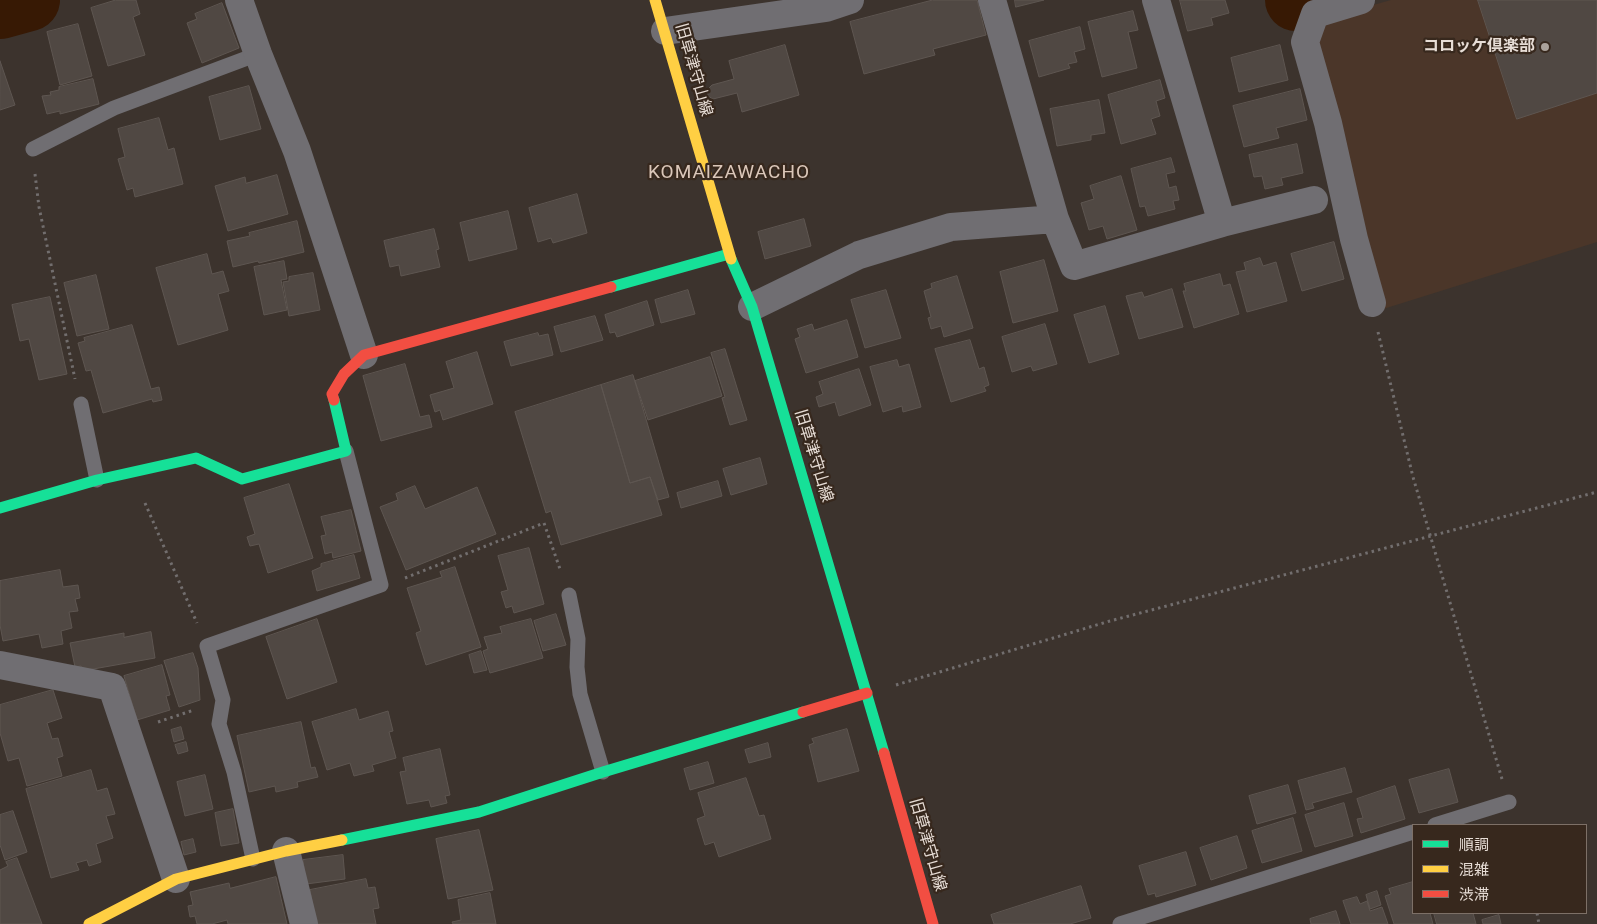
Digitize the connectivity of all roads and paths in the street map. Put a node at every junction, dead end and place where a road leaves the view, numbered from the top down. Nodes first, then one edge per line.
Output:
1 (239, 0) edge
2 (655, 0) edge
3 (850, 0) edge
4 (992, 0) edge
5 (1156, 0) edge
6 (1361, 0) edge
7 (665, 31) junction
8 (258, 54) junction
9 (33, 149) joint
10 (1314, 200) dead end
11 (1055, 219) junction
12 (1222, 223) junction
13 (729, 254) junction
14 (1372, 303) joint
15 (752, 307) junction
16 (364, 355) junction
17 (81, 404) joint
18 (346, 451) junction
19 (132, 472) junction
20 (97, 480) junction
21 (1597, 492) edge
22 (0, 508) edge
23 (1431, 537) junction
24 (381, 585) junction
25 (569, 595) joint
26 (207, 646) junction
27 (0, 664) edge
28 (867, 694) junction
29 (224, 700) junction
30 (127, 732) junction
31 (603, 772) junction
32 (1509, 802) joint
33 (1438, 824) edge
34 (1412, 832) edge
35 (286, 851) junction
36 (253, 859) junction
37 (176, 879) junction
38 (89, 924) edge
39 (304, 924) edge
40 (933, 924) edge
41 (1120, 924) edge

1 - 8 street
2 - 7 street, 旧草津守山線
3 - 7 street
4 - 11 street
5 - 12 street
6 - 14 street
7 - 13 street, 旧草津守山線
8 - 9 lane
8 - 16 street
9 - 17 path
10 - 12 street
11 - 12 street
11 - 15 street
13 - 15 street, 旧草津守山線
13 - 16 street
14 - 23 path
15 - 28 street, 旧草津守山線
16 - 18 street
17 - 20 lane
18 - 19 street
18 - 24 lane
19 - 20 street
19 - 26 path
20 - 22 street
21 - 23 path
23 - 28 path
23 - 32 path
24 - 25 path
24 - 26 lane
25 - 31 lane
26 - 29 lane
27 - 30 street
28 - 31 street
28 - 40 street, 旧草津守山線
29 - 30 path
29 - 36 lane
30 - 37 street
31 - 35 street
32 - 33 lane
34 - 41 lane
35 - 36 street
35 - 39 street
36 - 37 street
37 - 38 street

